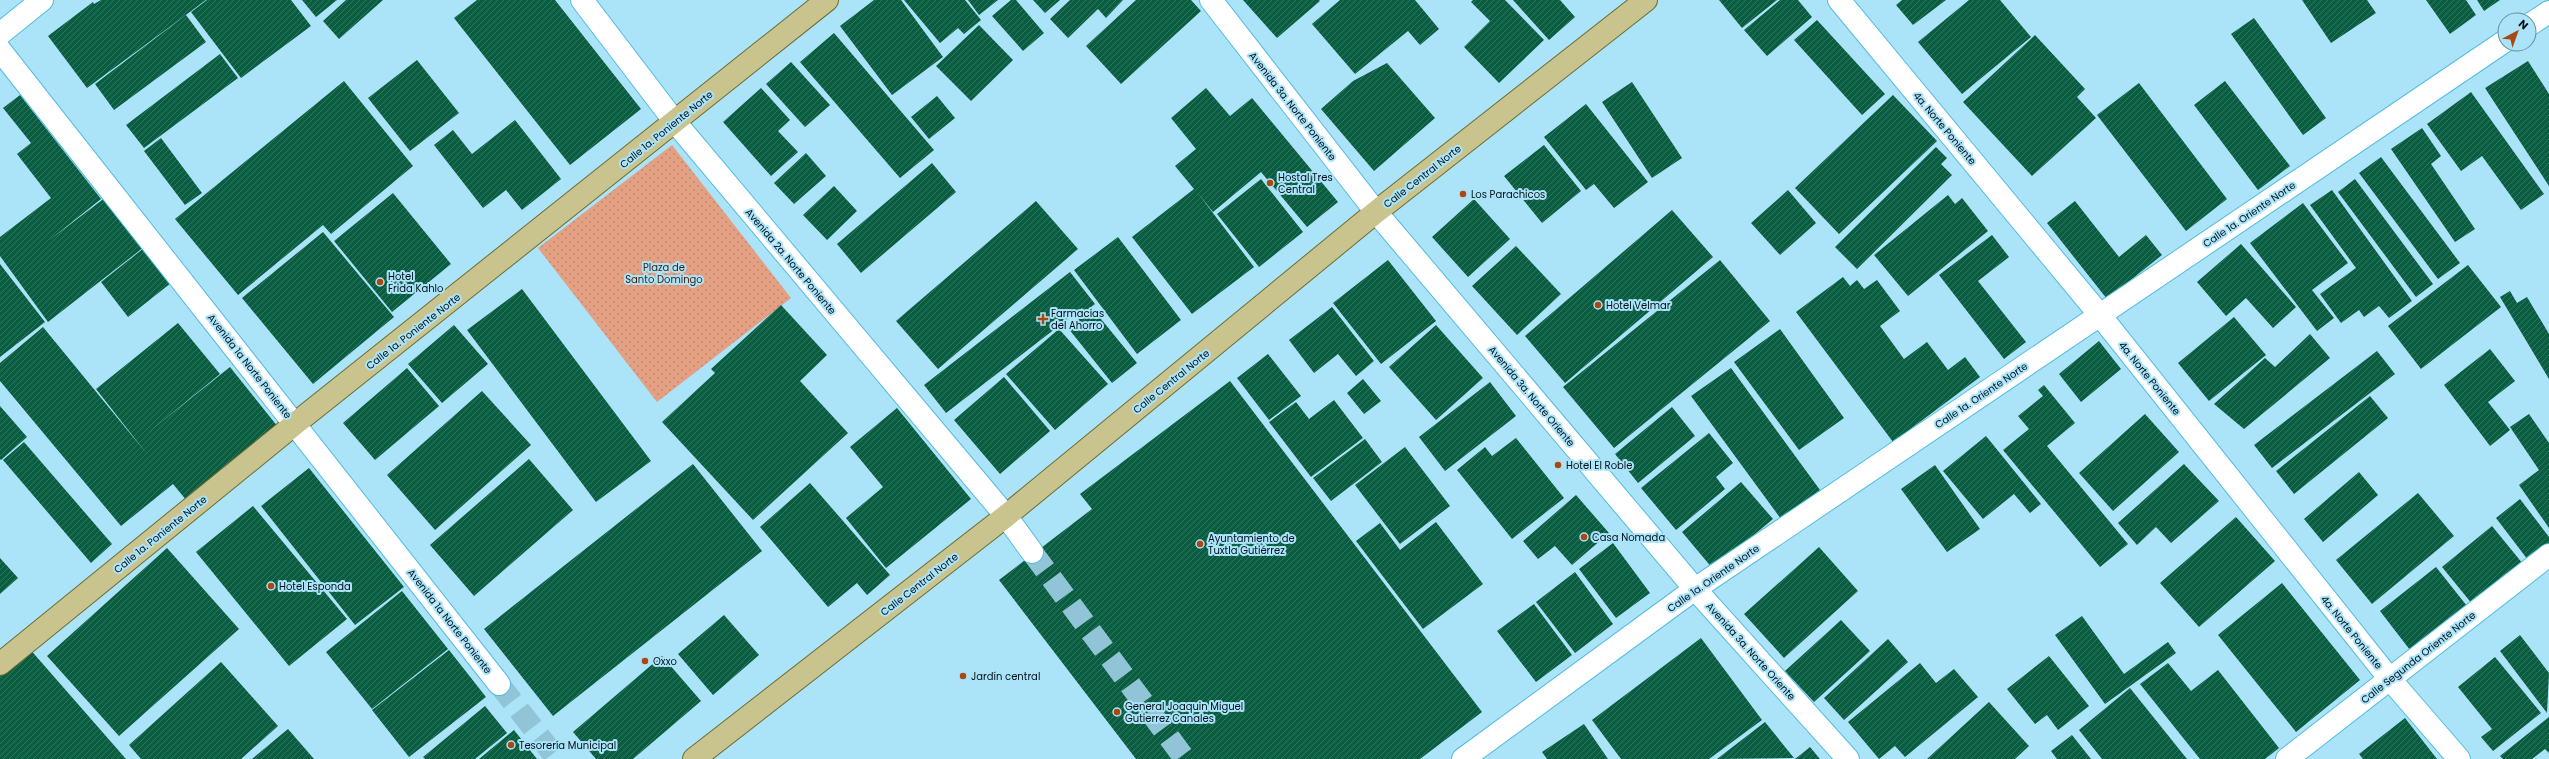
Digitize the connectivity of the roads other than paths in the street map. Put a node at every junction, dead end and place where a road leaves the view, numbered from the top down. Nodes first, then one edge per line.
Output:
1 (42, 0) edge
2 (582, 0) edge
3 (827, 0) edge
4 (1211, 0) edge
5 (1646, 0) edge
6 (1839, 0) edge
7 (2549, 12) edge
8 (2537, 20) edge
9 (0, 34) edge
10 (2497, 47) edge
11 (0, 50) edge
12 (675, 122) junction
13 (1376, 212) junction
14 (2099, 314) junction
15 (296, 423) junction
16 (1006, 516) junction
17 (1032, 552) tunnel mouth
18 (2549, 555) edge
19 (1695, 589) junction
20 (0, 664) edge
21 (2389, 678) junction
22 (499, 684) tunnel mouth
23 (694, 759) edge
24 (1464, 759) edge
25 (1848, 759) edge
26 (2287, 759) edge
27 (2459, 759) edge

1 - 9 street
2 - 12 street, Avenida 2a. Norte Poniente
3 - 12 main road, Calle 1a. Poniente Norte
4 - 13 street, Avenida 3a. Norte Poniente
5 - 13 main road, Calle Central Norte
6 - 14 street, 4a. Norte Poniente
7 - 8 street
10 - 14 street, Calle 1a. Oriente Norte
11 - 15 street, Avenida 1a Norte Poniente
12 - 15 main road, Calle 1a. Poniente Norte
12 - 16 street, Avenida 2a. Norte Poniente
13 - 16 main road, Calle Central Norte
13 - 19 street, Avenida 3a. Norte Oriente
14 - 19 street, Calle 1a. Oriente Norte
14 - 21 street, 4a. Norte Poniente
15 - 20 main road, Calle 1a. Poniente Norte
15 - 22 street, Avenida 1a Norte Poniente
16 - 17 street, Avenida 2a. Norte Poniente
16 - 23 main road, Calle Central Norte
18 - 21 street, Calle Segunda Oriente Norte
19 - 24 street, Calle 1a. Oriente Norte
19 - 25 street, Avenida 3a. Norte Oriente
21 - 26 street, Calle Segunda Oriente Norte
21 - 27 street, 4a. Norte Poniente

